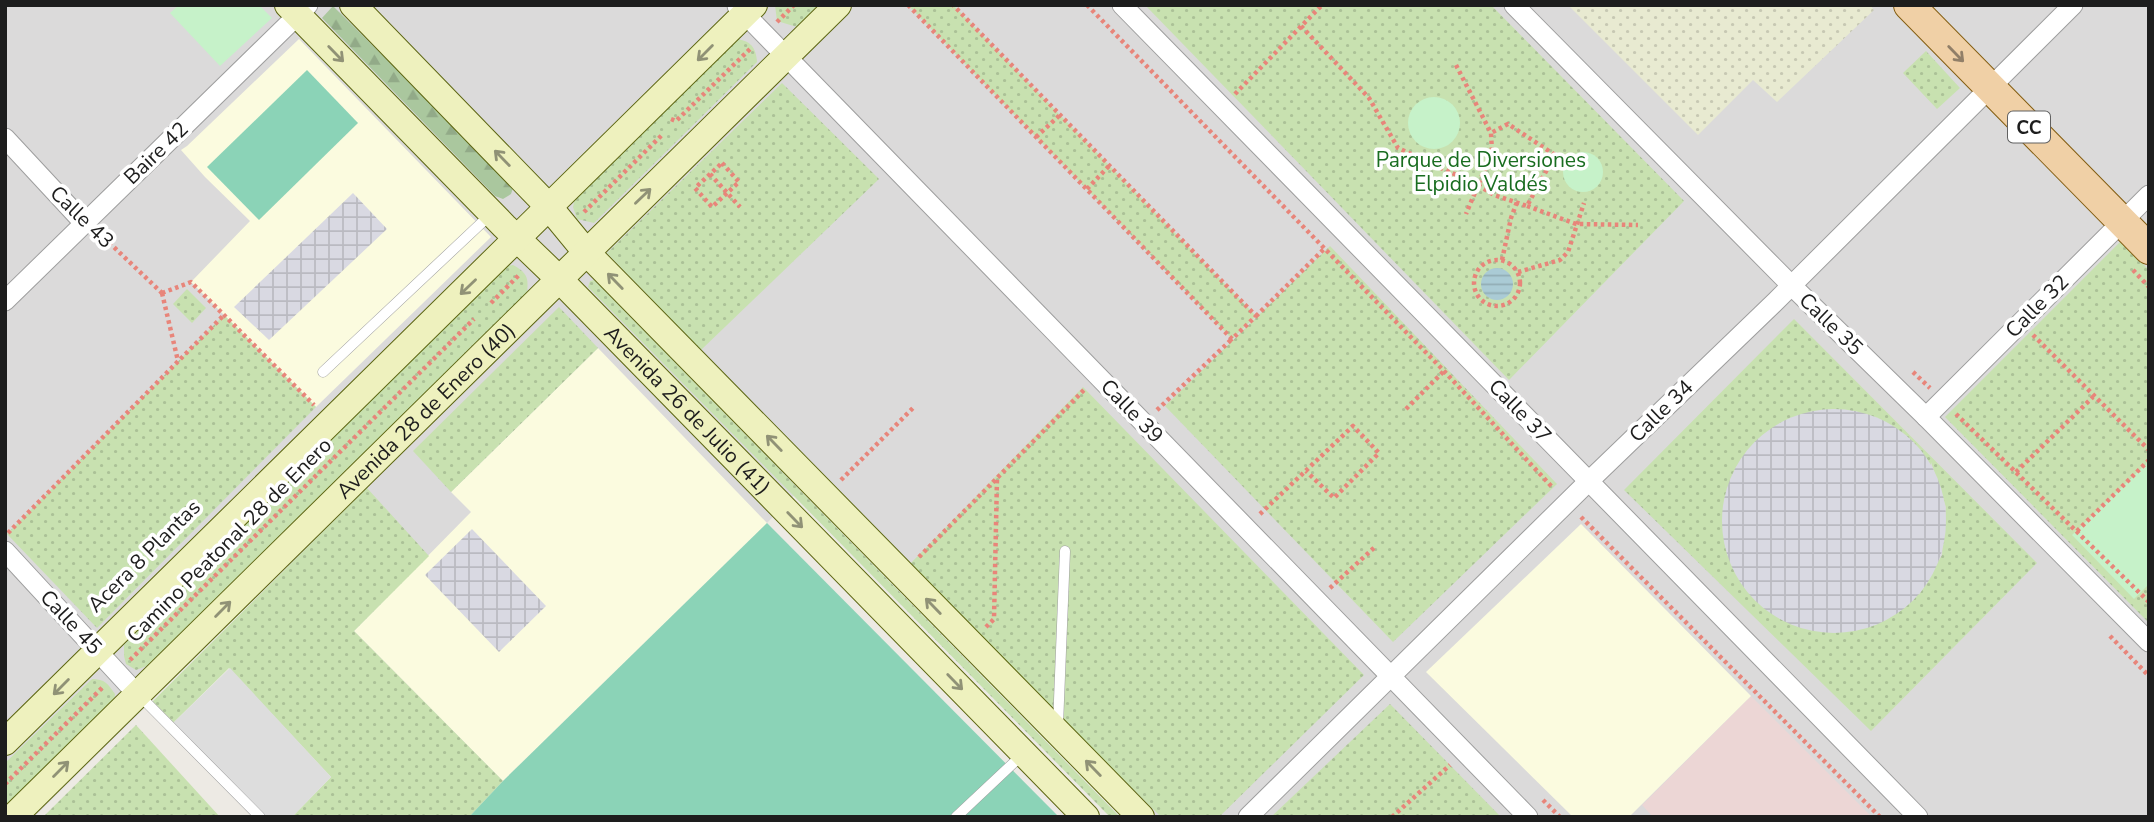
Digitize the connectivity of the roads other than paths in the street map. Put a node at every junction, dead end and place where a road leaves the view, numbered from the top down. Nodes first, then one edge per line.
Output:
1 (353, 5) edge
2 (838, 5) edge
3 (1122, 5) edge
4 (1514, 5) edge
5 (1909, 5) edge
6 (2073, 5) edge
7 (745, 8) edge
8 (298, 9) edge
9 (786, 56) junction
10 (1990, 88) junction
11 (5, 138) edge
12 (2149, 195) edge
13 (549, 206) junction
14 (492, 214) junction
15 (2122, 222) junction
16 (84, 223) junction
17 (517, 239) junction
18 (2149, 249) edge
19 (586, 252) junction
20 (559, 278) junction
21 (1791, 285) junction
22 (5, 301) edge
23 (323, 372) dead end
24 (1926, 417) junction
25 (1589, 481) junction
26 (10, 547) edge
27 (1065, 551) dead end
28 (2149, 642) edge
29 (98, 651) junction
30 (1391, 676) junction
31 (137, 694) junction
32 (1058, 732) junction
33 (5, 742) edge
34 (1024, 753) junction
35 (13, 817) edge
36 (260, 817) edge
37 (956, 817) edge
38 (1086, 817) edge
39 (1141, 817) edge
40 (1248, 817) edge
41 (1528, 817) edge
42 (1918, 817) edge

13 -> 1 main road, Avenida 26 de Julio (41)
2 - 9 main road, Avenida 28 de Enero (40)
3 - 25 street, Calle 37
4 - 21 street, Calle 35
5 -> 10 main road, CC
6 - 10 street, Calle 34
7 - 9 street, Calle 39
7 -> 13 main road
8 -> 14 main road, Avenida 26 de Julio (41)
8 - 16 street, Baire 42
19 -> 9 main road, Avenida 28 de Enero (40)
9 - 30 street, Calle 39
10 - 15 main road, CC
10 - 21 street, Calle 34
11 - 16 street, Calle 43
12 - 15 street, Calle 32
13 - 17 main road
13 - 19 main road, Avenida 26 de Julio (41)
14 - 17 main road, Avenida 26 de Julio (41)
14 - 23 lane
15 - 18 main road, CC
15 - 24 street, Calle 32
16 - 22 street, Baire 42
17 - 20 main road, Avenida 26 de Julio (41)
17 -> 29 main road
19 - 20 main road, Avenida 28 de Enero (40)
32 -> 19 main road, Avenida 26 de Julio (41)
31 -> 20 main road, Avenida 28 de Enero (40)
20 -> 34 main road, Avenida 26 de Julio (41)
21 - 24 street, Calle 35
21 - 25 street, Calle 34
24 - 28 street, Calle 35
25 - 30 street, Calle 34
25 - 42 street, Calle 37
26 - 29 street, Calle 45
27 - 32 lane
29 - 31 street, Calle 45
29 -> 33 main road
30 - 40 street, Calle 34
30 - 41 street, Calle 39
35 -> 31 main road, Avenida 28 de Enero (40)
31 - 36 lane
39 -> 32 main road, Avenida 26 de Julio (41)
34 - 37 lane
34 - 38 main road, Avenida 26 de Julio (41)

